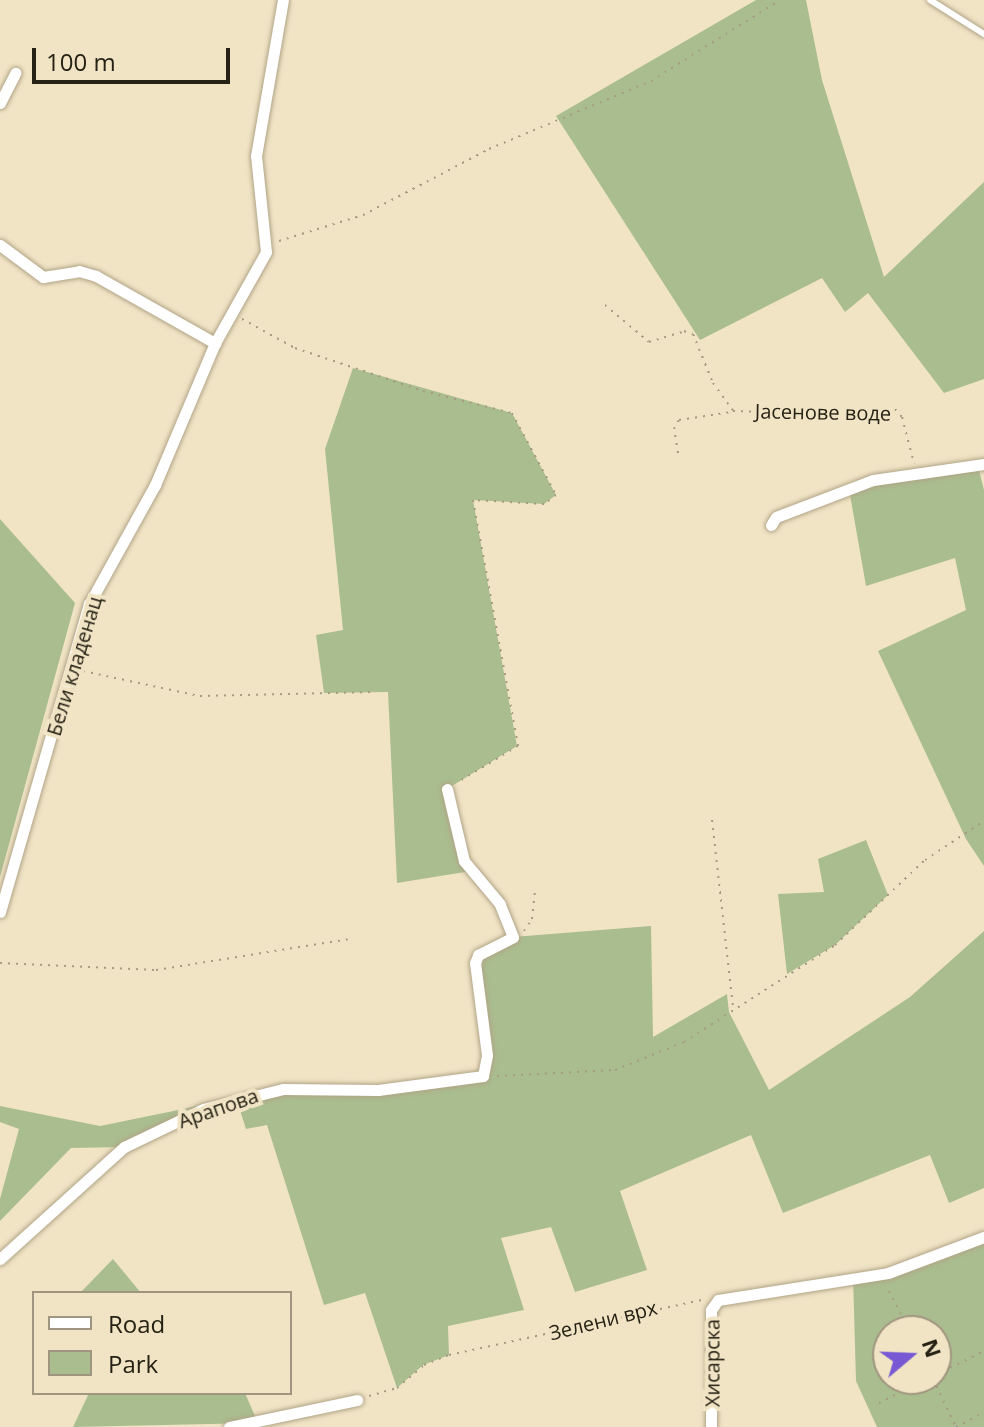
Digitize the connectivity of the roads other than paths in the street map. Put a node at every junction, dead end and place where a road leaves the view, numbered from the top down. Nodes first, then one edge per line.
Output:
1 (283, 0) edge
2 (930, 0) edge
3 (984, 34) edge
4 (15, 73) dead end
5 (0, 103) edge
6 (0, 245) edge
7 (215, 343) junction
8 (984, 464) edge
9 (771, 525) dead end
10 (447, 789) road end
11 (0, 912) edge
12 (984, 1237) edge
13 (0, 1259) edge
14 (357, 1400) road end
15 (229, 1427) edge
16 (711, 1427) edge

1 - 7 street, Бели кладенац
2 - 3 lane
4 - 5 street
6 - 7 street
7 - 11 street, Бели кладенац
8 - 9 street
10 - 13 street, Арапова
12 - 16 street, Хисарска
14 - 15 street

